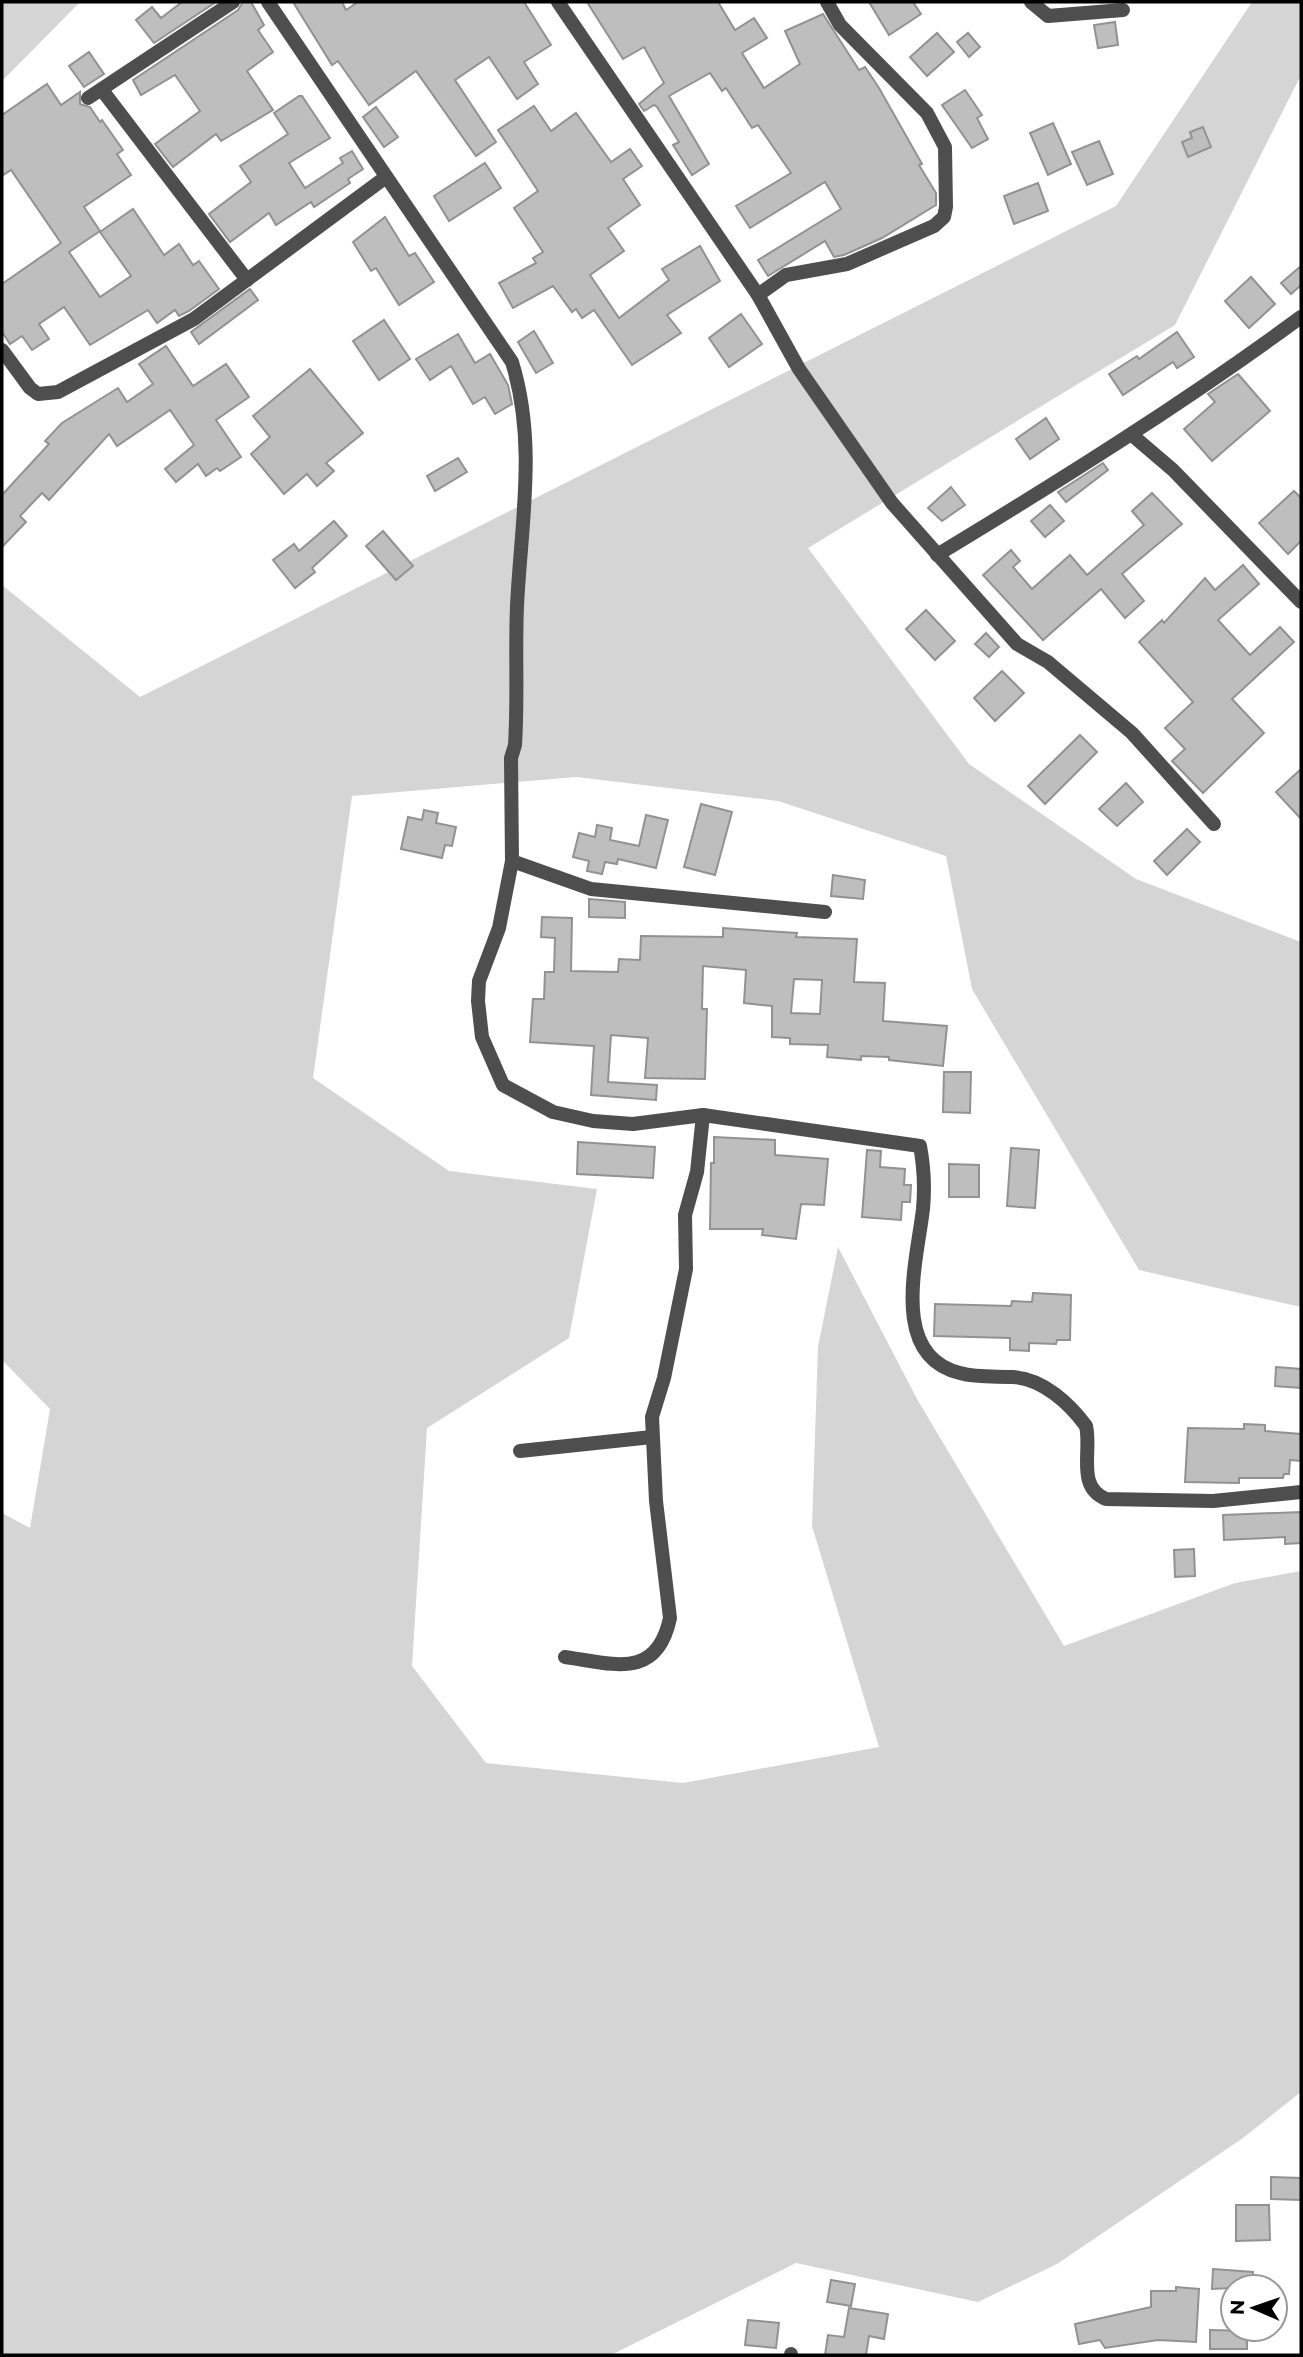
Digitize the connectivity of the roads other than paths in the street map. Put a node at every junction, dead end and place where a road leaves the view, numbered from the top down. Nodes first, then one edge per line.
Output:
1 (233, 2) edge
2 (268, 2) edge
3 (558, 2) edge
4 (827, 2) edge
5 (1031, 2) edge
6 (1123, 10) dead end
7 (102, 90) junction
8 (88, 98) dead end
9 (386, 177) junction
10 (247, 280) junction
11 (758, 295) junction
12 (1301, 317) edge
13 (2, 350) edge
14 (1132, 435) junction
15 (937, 555) junction
16 (1301, 602) edge
17 (1214, 824) dead end
18 (512, 861) junction
19 (825, 912) dead end
20 (703, 1115) junction
21 (652, 1437) junction
22 (520, 1451) dead end
23 (1301, 1492) edge
24 (565, 1657) dead end

1 - 7 street
2 - 9 street
3 - 11 street
4 - 11 street
5 - 6 street
7 - 8 street
7 - 10 street
9 - 10 street
9 - 18 street
10 - 13 street
11 - 15 street
12 - 14 street
14 - 15 street
14 - 16 street
15 - 17 street
18 - 19 street
18 - 20 street
20 - 21 street
20 - 23 street
21 - 22 street
21 - 24 street

